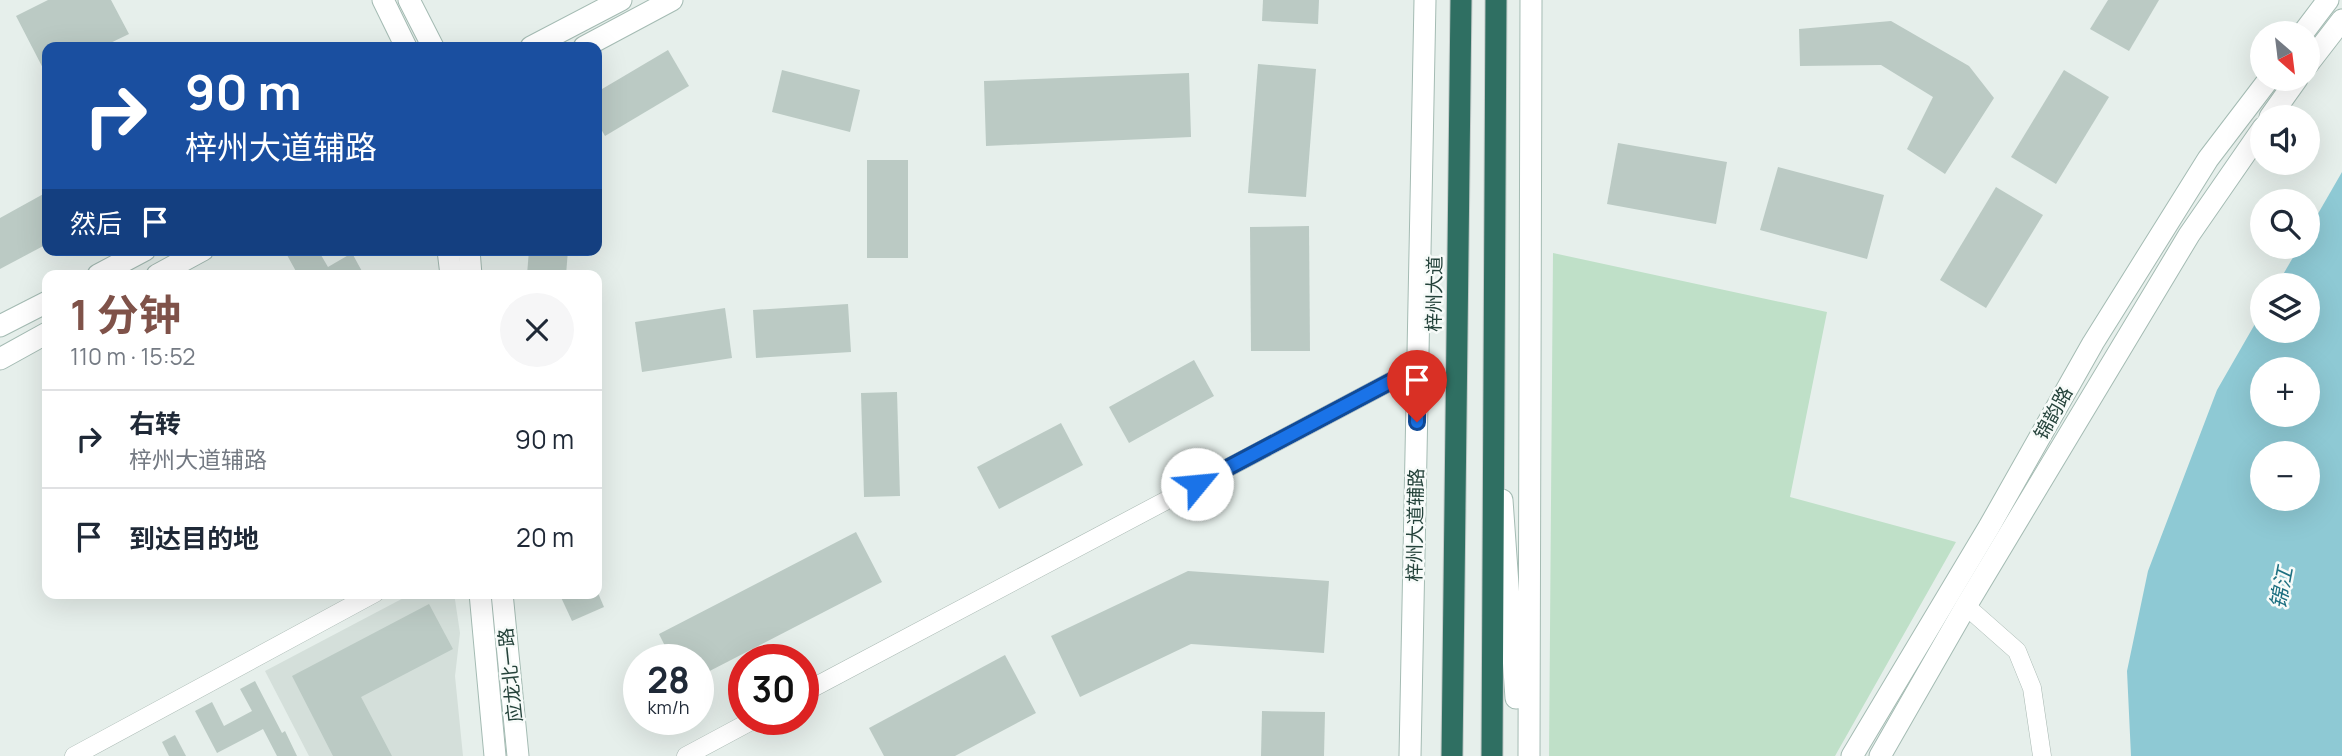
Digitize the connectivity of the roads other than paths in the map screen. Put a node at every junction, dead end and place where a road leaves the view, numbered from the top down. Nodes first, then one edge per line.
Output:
1 (383, 0) edge
2 (409, 0) edge
3 (621, 0) edge
4 (672, 0) edge
5 (1425, 0) edge
6 (1461, 0) edge
7 (1496, 0) edge
8 (1531, 0) edge
9 (2328, 0) edge
10 (2342, 20) edge
11 (2312, 21) edge
12 (404, 42) edge
13 (430, 42) edge
14 (541, 42) edge
15 (593, 42) edge
16 (2320, 48) edge
17 (2260, 91) edge
18 (2250, 147) edge
19 (134, 256) edge
20 (192, 256) edge
21 (107, 270) edge
22 (166, 270) edge
23 (42, 305) edge
24 (0, 326) edge
25 (42, 336) edge
26 (0, 359) edge
27 (1418, 367) junction
28 (1495, 406) junction
29 (364, 599) edge
30 (481, 599) edge
31 (503, 599) edge
32 (1966, 606) junction
33 (819, 685) edge
34 (1452, 700) junction
35 (728, 733) edge
36 (74, 756) edge
37 (495, 756) edge
38 (518, 756) edge
39 (686, 756) edge
40 (1410, 756) edge
41 (1445, 756) edge
42 (1452, 756) edge
43 (1492, 756) edge
44 (1521, 756) edge
45 (1529, 756) edge
46 (1852, 756) edge
47 (1880, 756) edge
48 (2042, 756) edge

1 - 12 street
2 - 13 street
3 - 14 street
4 - 15 street
5 - 27 street, 梓州大道辅路
6 - 34 highway, 梓州大道
7 - 28 highway
8 - 45 street
9 - 11 street
10 - 16 street
17 - 46 street, 锦韵路
18 - 32 street, 锦韵路
19 - 21 street
20 - 22 street
23 - 24 street
25 - 26 street
27 - 33 street
27 - 40 street, 梓州大道辅路
28 - 43 highway
28 - 44 street
29 - 36 street
30 - 37 street, 应龙北一路
31 - 38 street, 应龙北一路
32 - 47 street, 锦韵路
32 - 48 street
34 - 41 street
34 - 42 highway, 梓州大道
35 - 39 street

